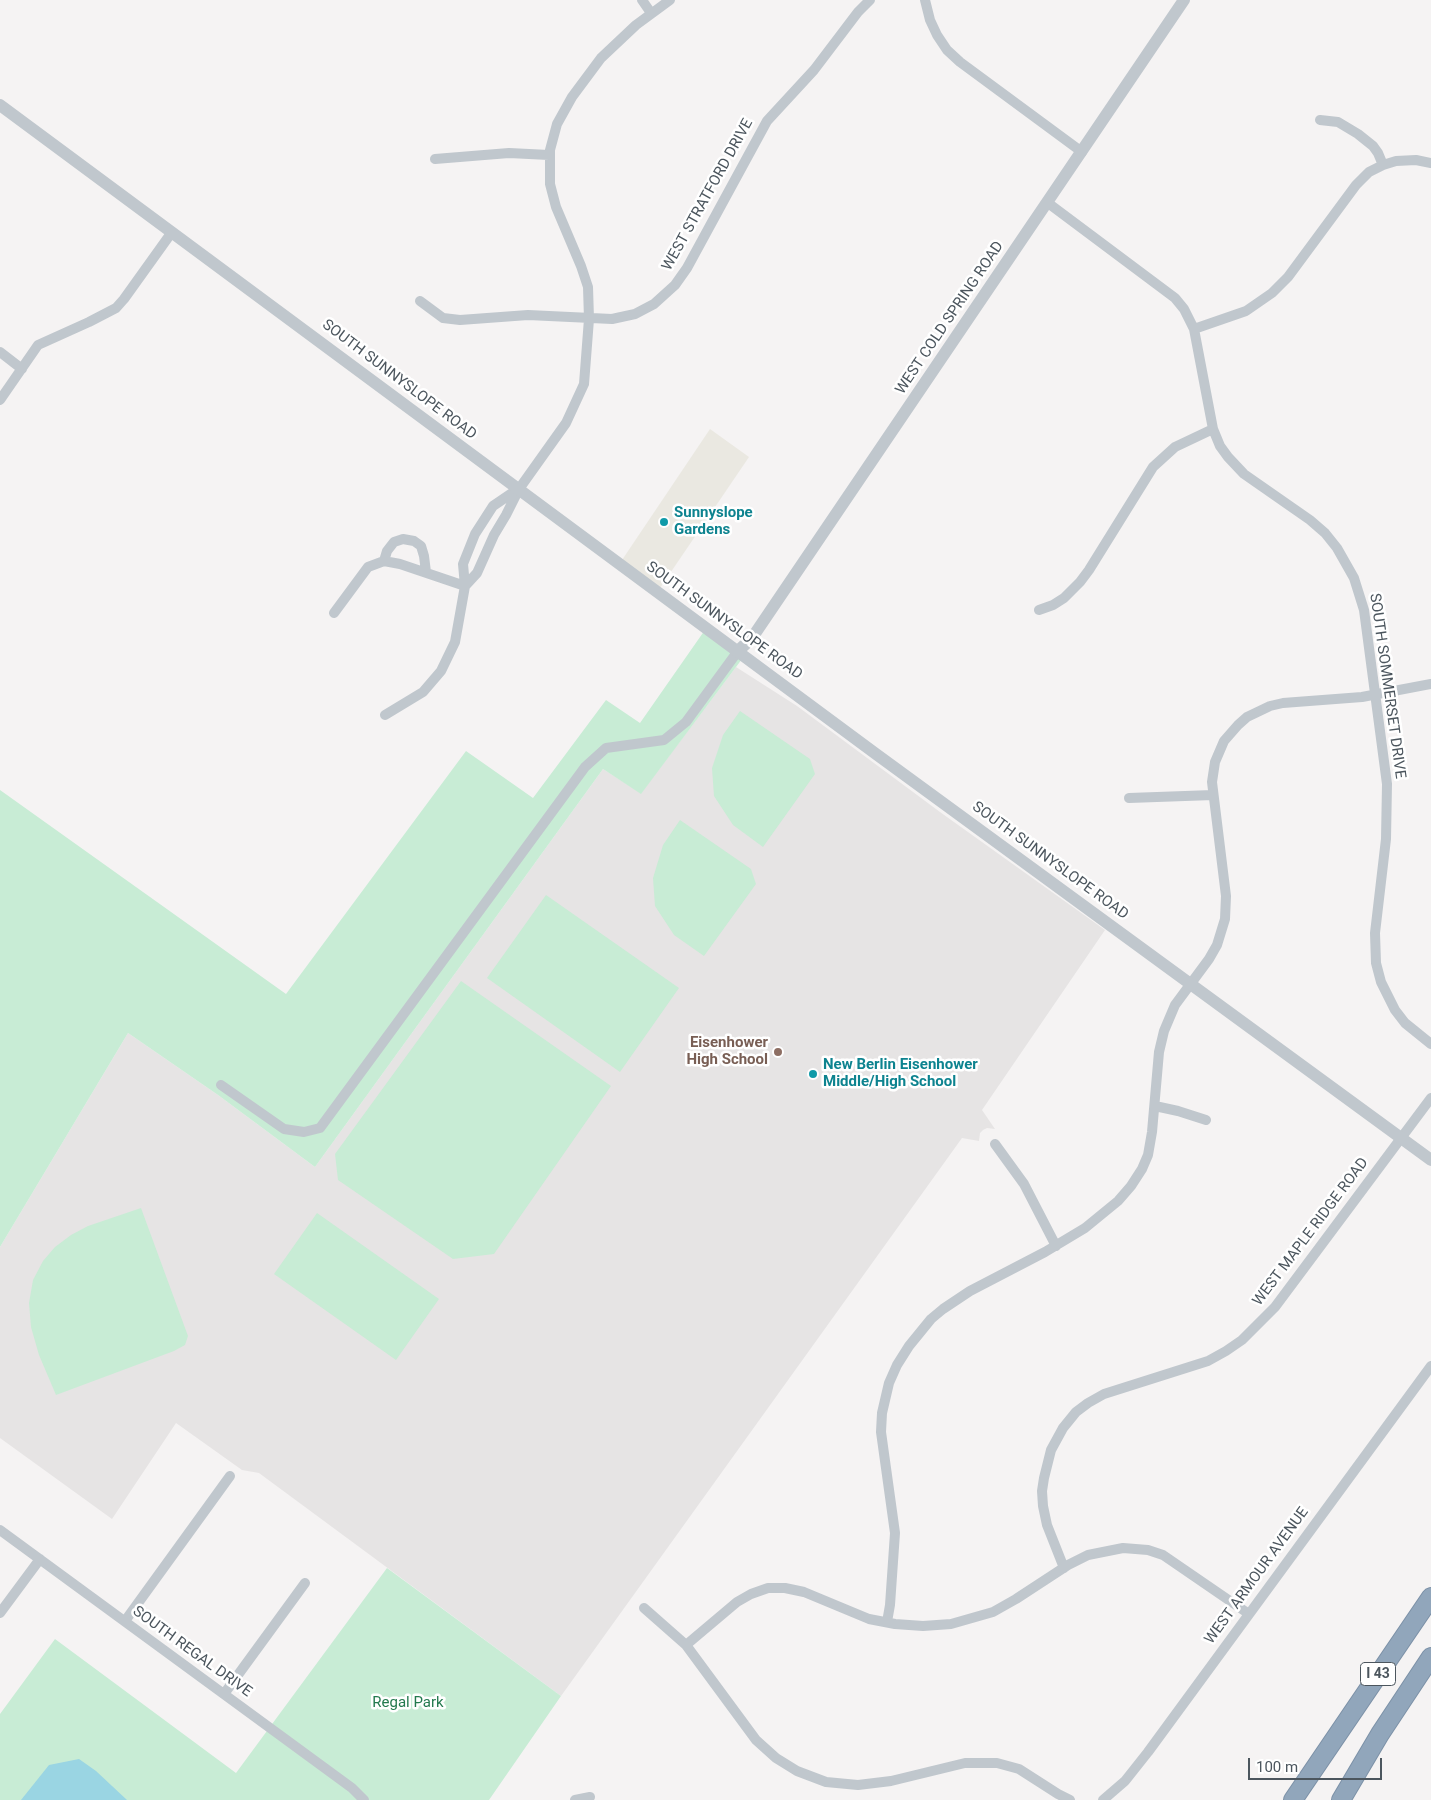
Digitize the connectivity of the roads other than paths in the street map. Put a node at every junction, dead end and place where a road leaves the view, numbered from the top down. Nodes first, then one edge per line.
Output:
1 (642, 0) edge
2 (670, 0) edge
3 (870, 0) edge
4 (925, 0) edge
5 (1184, 0) edge
6 (651, 13) junction
7 (0, 105) edge
8 (1320, 120) dead end
9 (1082, 152) junction
10 (550, 155) junction
11 (435, 159) dead end
12 (1431, 163) edge
13 (1383, 165) junction
14 (1048, 203) junction
15 (172, 232) junction
16 (420, 301) dead end
17 (588, 319) junction
18 (1194, 329) junction
19 (0, 352) edge
20 (22, 369) junction
21 (0, 400) edge
22 (1213, 429) junction
23 (519, 489) junction
24 (384, 561) junction
25 (426, 572) junction
26 (465, 586) junction
27 (1039, 610) dead end
28 (334, 613) dead end
29 (738, 651) junction
30 (1431, 684) edge
31 (1375, 695) junction
32 (385, 715) dead end
33 (1213, 795) junction
34 (1128, 798) dead end
35 (1190, 983) junction
36 (1431, 1044) edge
37 (221, 1085) dead end
38 (1431, 1098) edge
39 (1155, 1106) junction
40 (1206, 1120) dead end
41 (1401, 1138) junction
42 (995, 1144) dead end
43 (1431, 1160) edge
44 (1056, 1246) junction
45 (1431, 1366) edge
46 (230, 1476) dead end
47 (0, 1530) edge
48 (40, 1559) junction
49 (1064, 1568) junction
50 (305, 1583) dead end
51 (1431, 1597) edge
52 (644, 1608) dead end
53 (0, 1613) edge
54 (1249, 1614) junction
55 (125, 1621) junction
56 (887, 1622) junction
57 (686, 1645) junction
58 (1431, 1657) edge
59 (224, 1694) junction
60 (590, 1797) dead end
61 (364, 1800) edge
62 (575, 1800) edge
63 (1070, 1800) edge
64 (1103, 1800) edge
65 (1293, 1800) edge
66 (1341, 1800) edge

1 - 6 street
2 - 6 street
3 - 17 street, WEST STRATFORD DRIVE
4 - 9 street
5 - 9 street, WEST COLD SPRING ROAD
6 - 10 street
7 - 15 street, SOUTH SUNNYSLOPE ROAD
8 - 13 street
9 - 14 street, WEST COLD SPRING ROAD
10 - 11 street
10 - 17 street
12 - 13 street
13 - 18 street
14 - 18 street, SOUTH SOMMERSET DRIVE
14 - 29 street, WEST COLD SPRING ROAD
15 - 20 street
15 - 23 street, SOUTH SUNNYSLOPE ROAD
16 - 17 street, WEST STRATFORD DRIVE
17 - 23 street
18 - 22 street, SOUTH SOMMERSET DRIVE
19 - 20 street
20 - 21 street
22 - 27 street
22 - 31 street, SOUTH SOMMERSET DRIVE
23 - 26 street
23 - 26 street
23 - 29 street, SOUTH SUNNYSLOPE ROAD
24 - 25 street
24 - 25 street
24 - 28 street
25 - 26 street
26 - 32 street
29 - 35 street, SOUTH SUNNYSLOPE ROAD
29 - 37 street
30 - 31 street
31 - 33 street
31 - 36 street, SOUTH SOMMERSET DRIVE
33 - 34 street
33 - 35 street
35 - 39 street
35 - 41 street, SOUTH SUNNYSLOPE ROAD
38 - 41 street, WEST MAPLE RIDGE ROAD
39 - 40 street
39 - 44 street
41 - 43 street, SOUTH SUNNYSLOPE ROAD
41 - 49 street, WEST MAPLE RIDGE ROAD
42 - 44 street
44 - 56 street
45 - 54 street, WEST ARMOUR AVENUE
46 - 55 street
47 - 48 street, SOUTH REGAL DRIVE
48 - 53 street
48 - 55 street, SOUTH REGAL DRIVE
49 - 54 street
49 - 56 street
50 - 59 street
51 - 65 highway, I 43
52 - 57 street
54 - 64 street, WEST ARMOUR AVENUE
55 - 59 street, SOUTH REGAL DRIVE
56 - 57 street
57 - 63 street
58 - 66 highway, I 43
59 - 61 street, SOUTH REGAL DRIVE
60 - 62 street

